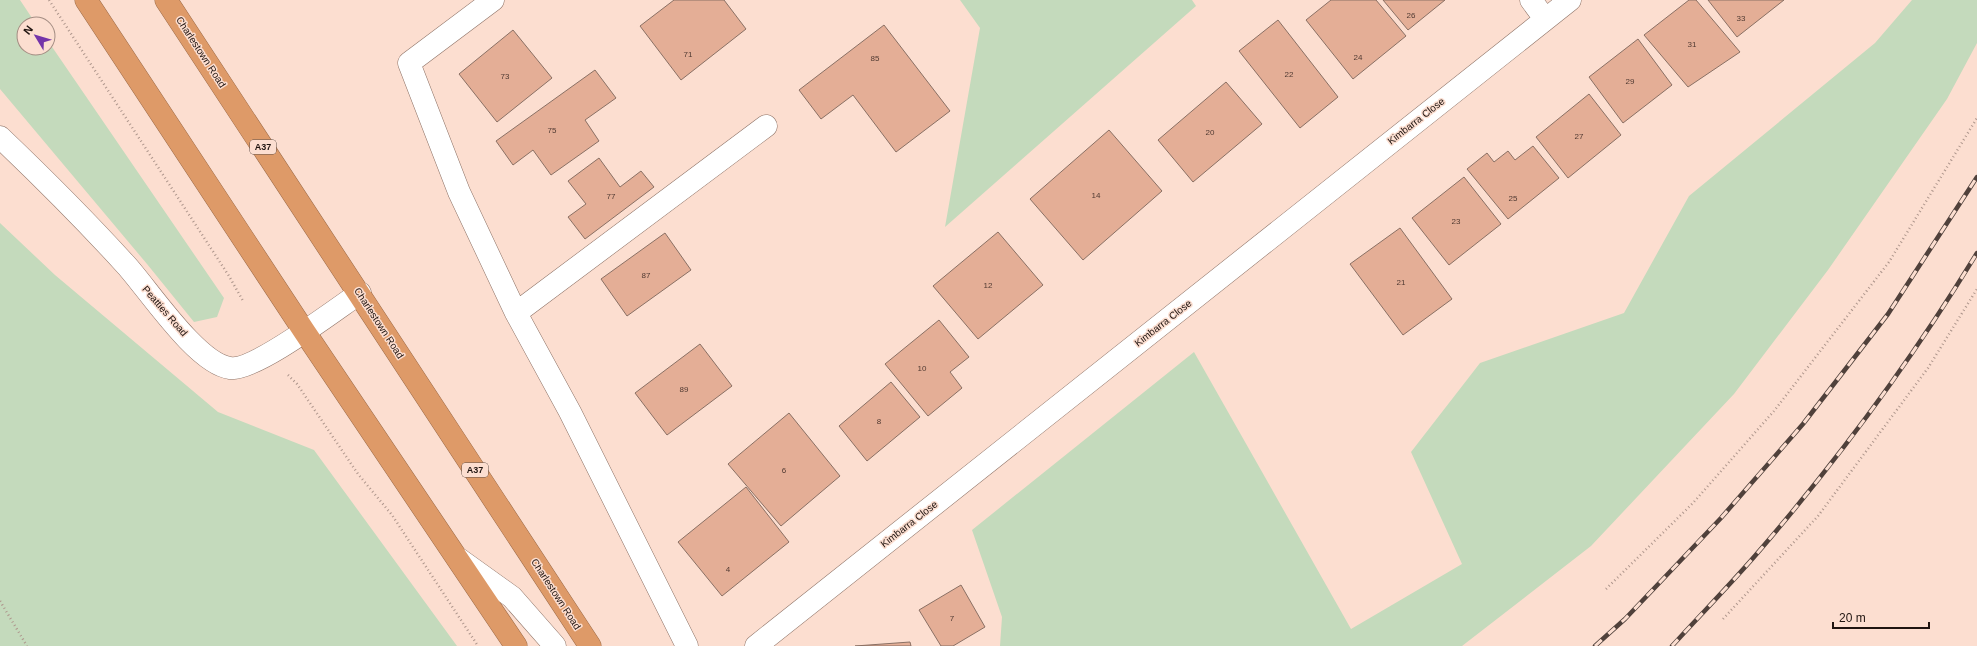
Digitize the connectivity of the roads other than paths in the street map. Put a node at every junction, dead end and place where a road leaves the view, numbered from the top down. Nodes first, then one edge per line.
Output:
1 (86, 0) edge
2 (166, 0) edge
3 (493, 0) edge
4 (1531, 0) edge
5 (1570, 0) edge
6 (1545, 19) junction
7 (766, 126) dead end
8 (0, 137) edge
9 (360, 293) junction
10 (516, 313) junction
11 (304, 331) junction
12 (459, 559) junction
13 (516, 646) edge
14 (555, 646) edge
15 (590, 646) edge
16 (687, 646) edge
17 (756, 646) edge

1 - 11 highway
2 - 9 highway, Charlestown Road / A37
3 - 10 street
4 - 6 street
5 - 6 street, Kimbarra Close
6 - 17 street, Kimbarra Close
7 - 10 street
8 - 11 street, Peatties Road
9 - 11 street, Peatties Road
9 - 15 highway, Charlestown Road / A37
10 - 16 street
11 - 12 highway
12 - 13 highway
12 - 14 street

